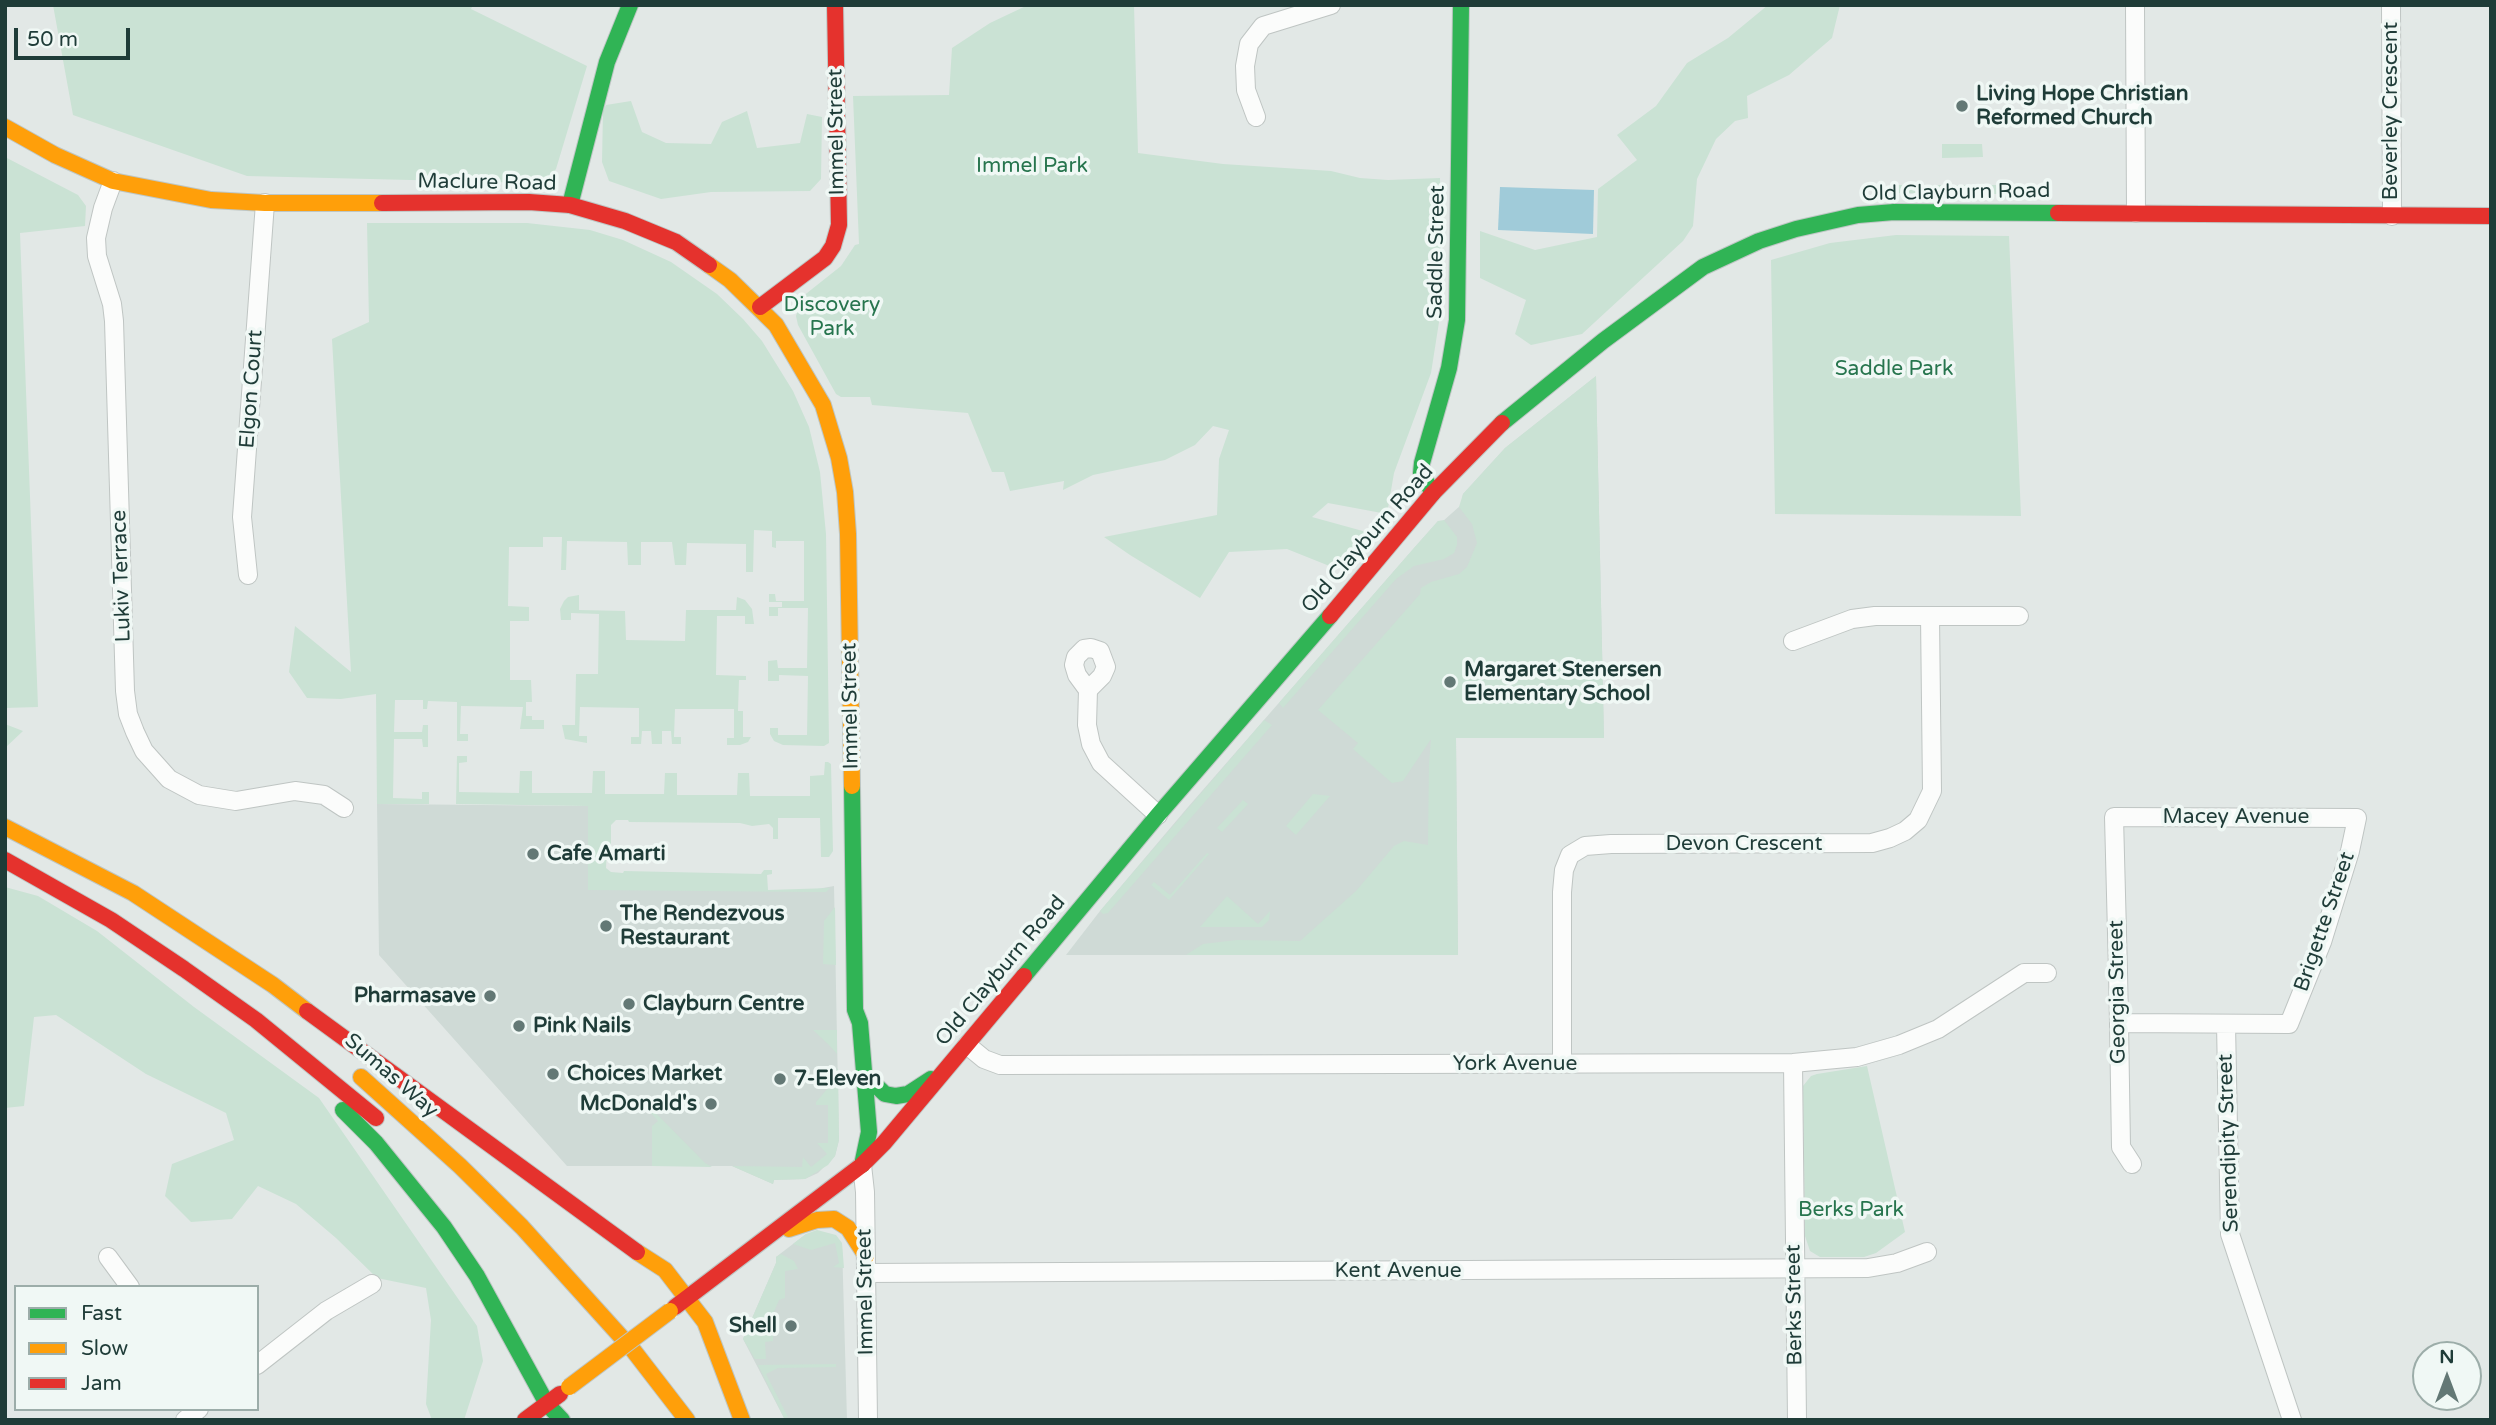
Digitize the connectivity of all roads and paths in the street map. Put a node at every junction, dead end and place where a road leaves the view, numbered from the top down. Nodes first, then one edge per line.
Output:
1 (629, 5) edge
2 (835, 5) edge
3 (1331, 5) edge
4 (1461, 5) edge
5 (2134, 5) edge
6 (2391, 5) edge
7 (1256, 117) dead end
8 (5, 127) edge
9 (113, 181) junction
10 (265, 203) junction
11 (570, 205) junction
12 (2136, 213) junction
13 (2392, 216) junction
14 (2491, 216) edge
15 (760, 307) junction
16 (823, 405) joint
17 (1433, 493) junction
18 (248, 575) dead end
19 (1930, 616) junction
20 (2019, 616) dead end
21 (1793, 641) dead end
22 (1088, 690) dead end
23 (344, 808) dead end
24 (1158, 815) junction
25 (2115, 817) joint
26 (2357, 818) joint
27 (5, 827) edge
28 (5, 835) edge
29 (5, 860) edge
30 (111, 920) junction
31 (220, 969) dead end
32 (2048, 973) dead end
33 (855, 1010) junction
34 (2119, 1023) junction
35 (2226, 1024) junction
36 (967, 1045) junction
37 (1793, 1063) junction
38 (346, 1064) dead end
39 (1562, 1064) junction
40 (946, 1069) junction
41 (866, 1076) junction
42 (389, 1129) dead end
43 (2132, 1164) dead end
44 (862, 1165) junction
45 (775, 1233) junction
46 (1927, 1252) dead end
47 (108, 1257) dead end
48 (866, 1265) junction
49 (1794, 1269) junction
50 (372, 1284) dead end
51 (129, 1285) edge
52 (687, 1298) junction
53 (603, 1349) dead end
54 (259, 1363) edge
55 (620, 1369) dead end
56 (547, 1404) junction
57 (525, 1420) edge
58 (562, 1420) edge
59 (687, 1420) edge
60 (742, 1420) edge
61 (868, 1420) edge
62 (1797, 1420) edge
63 (2292, 1420) edge

1 - 11 main road
2 - 15 main road, Immel Street
3 - 7 street
4 - 17 main road, Saddle Street
5 - 12 street
6 - 13 street, Beverley Crescent
8 - 9 main road, Maclure Road
9 - 10 main road, Maclure Road
9 - 23 street, Lukiv Terrace
10 - 11 main road, Maclure Road
10 - 18 street, Elgon Court
11 - 15 main road, Maclure Road
12 - 13 main road, Old Clayburn Road
12 - 17 main road, Old Clayburn Road
13 - 14 main road, Old Clayburn Road
15 - 16 main road, Maclure Road
16 - 33 main road, Immel Street
17 - 24 main road, Old Clayburn Road
19 - 20 street
19 - 21 street
19 - 39 street, Devon Crescent
22 - 24 street
24 - 36 main road, Old Clayburn Road
25 - 26 street, Macey Avenue
25 - 34 street, Georgia Street
26 - 35 street, Brigette Street
27 - 52 main road
28 - 31 main road
29 - 30 main road, Sumas Way
30 - 42 main road, Sumas Way
30 - 56 main road
32 - 37 street, York Avenue
33 - 41 main road, Immel Street
33 - 44 main road, Immel Street
34 - 35 street
34 - 43 street, Georgia Street
35 - 63 street, Serendipity Street
36 - 39 street, York Avenue
36 - 40 main road, Old Clayburn Road
37 - 39 street, York Avenue
37 - 49 street, Berks Street
38 - 59 main road, Sumas Way
40 - 41 main road
40 - 44 main road, Old Clayburn Road
41 - 44 main road, Immel Street
44 - 45 main road, Old Clayburn Road
44 - 48 street, Immel Street
45 - 48 main road
45 - 52 main road, Old Clayburn Road
46 - 49 street, Kent Avenue
47 - 51 street
48 - 49 street, Kent Avenue
48 - 61 street, Immel Street
49 - 62 street, Berks Street
50 - 54 street
52 - 56 main road, Old Clayburn Road, bridge
52 - 60 main road
53 - 55 main road
56 - 57 main road, Old Clayburn Road
56 - 58 main road

